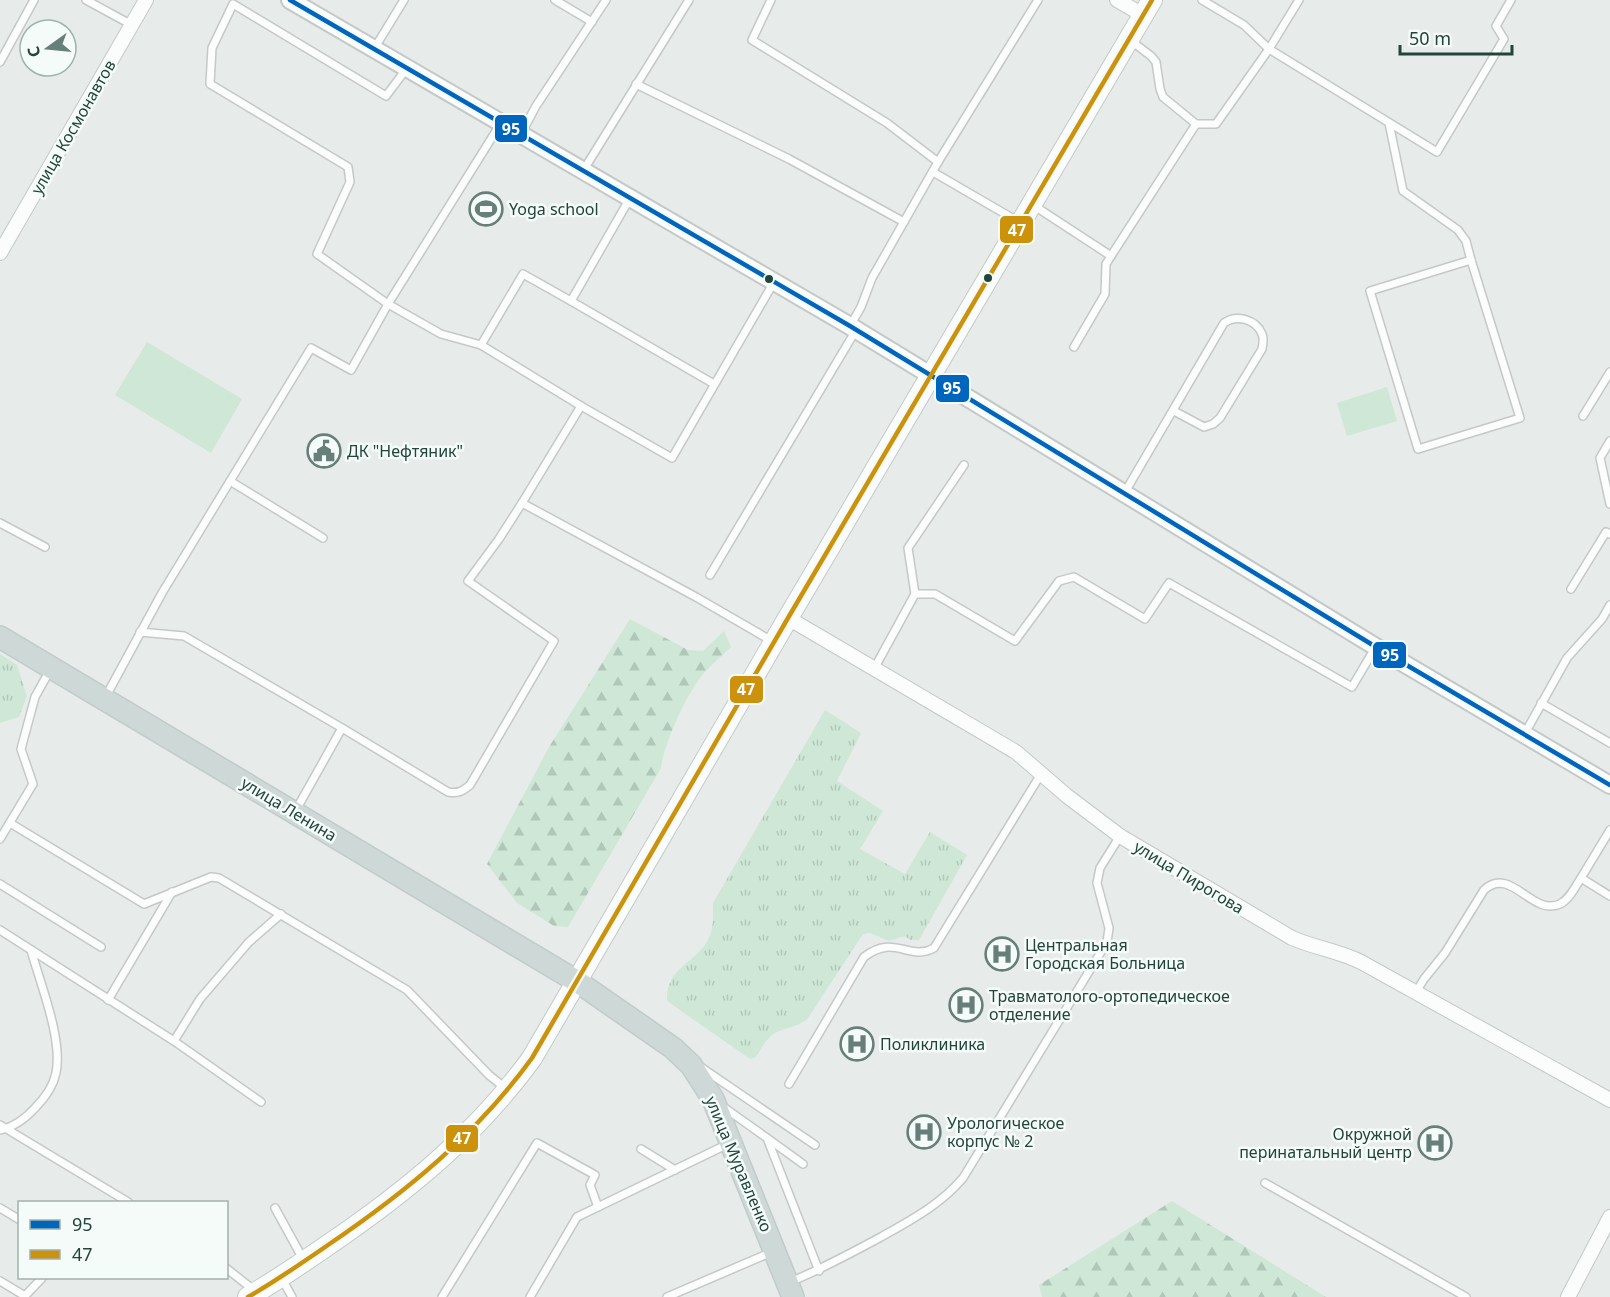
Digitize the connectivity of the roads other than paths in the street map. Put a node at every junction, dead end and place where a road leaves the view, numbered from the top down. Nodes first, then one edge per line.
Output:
1 (34, 0) edge
2 (86, 0) edge
3 (146, 0) edge
4 (290, 0) edge
5 (404, 0) edge
6 (555, 0) edge
7 (606, 0) edge
8 (689, 0) edge
9 (771, 0) edge
10 (1038, 0) edge
11 (1118, 0) edge
12 (1203, 0) edge
13 (1299, 0) edge
14 (1511, 0) edge
15 (1148, 7) edge
16 (592, 22) junction
17 (132, 25) junction
18 (1129, 40) junction
19 (374, 49) junction
20 (1269, 49) junction
21 (0, 62) edge
22 (407, 68) junction
23 (636, 84) junction
24 (501, 123) junction
25 (1389, 123) junction
26 (1196, 124) junction
27 (521, 134) junction
28 (938, 162) junction
29 (583, 171) junction
30 (933, 172) junction
31 (630, 198) junction
32 (1033, 205) junction
33 (904, 222) junction
34 (1021, 224) junction
35 (0, 253) edge
36 (1111, 256) junction
37 (1471, 260) junction
38 (774, 282) junction
39 (571, 301) junction
40 (388, 304) junction
41 (853, 328) junction
42 (481, 345) junction
43 (1074, 347) dead end
44 (1610, 372) edge
45 (932, 375) junction
46 (714, 384) junction
47 (581, 406) junction
48 (1174, 411) junction
49 (1583, 416) dead end
50 (1610, 441) edge
51 (964, 465) dead end
52 (230, 481) junction
53 (1124, 495) junction
54 (522, 503) junction
55 (1610, 504) edge
56 (0, 523) edge
57 (1610, 524) edge
58 (1608, 533) edge
59 (323, 538) dead end
60 (45, 547) dead end
61 (710, 575) dead end
62 (1571, 589) dead end
63 (915, 594) junction
64 (1610, 605) edge
65 (789, 618) junction
66 (140, 632) junction
67 (0, 637) edge
68 (774, 642) junction
69 (1376, 647) junction
70 (51, 668) junction
71 (874, 669) junction
72 (105, 698) junction
73 (1541, 703) junction
74 (342, 728) junction
75 (1524, 735) junction
76 (1610, 743) edge
77 (1041, 774) junction
78 (1610, 785) edge
79 (295, 812) junction
80 (10, 823) junction
81 (1610, 830) edge
82 (1120, 836) junction
83 (0, 839) edge
84 (1581, 878) junction
85 (0, 884) edge
86 (172, 892) junction
87 (1610, 896) edge
88 (281, 914) junction
89 (1, 934) edge
90 (101, 947) dead end
91 (31, 950) junction
92 (578, 982) junction
93 (1416, 992) junction
94 (108, 1000) junction
95 (174, 1041) junction
96 (673, 1048) junction
97 (789, 1084) dead end
98 (508, 1091) junction
99 (713, 1100) junction
100 (1610, 1100) edge
101 (261, 1102) dead end
102 (2, 1128) edge
103 (767, 1137) junction
104 (731, 1143) junction
105 (815, 1145) dead end
106 (641, 1149) dead end
107 (803, 1164) dead end
108 (675, 1170) junction
109 (1265, 1183) dead end
110 (125, 1201) edge
111 (598, 1207) junction
112 (0, 1208) edge
113 (275, 1208) dead end
114 (1610, 1216) edge
115 (18, 1219) edge
116 (775, 1251) junction
117 (305, 1261) junction
118 (228, 1270) edge
119 (819, 1271) junction
120 (281, 1277) junction
121 (41, 1279) edge
122 (0, 1281) edge
123 (790, 1290) edge
124 (253, 1295) edge
125 (24, 1297) edge
126 (292, 1297) edge
127 (442, 1297) edge
128 (530, 1297) edge
129 (667, 1297) edge
130 (1466, 1297) edge
131 (1568, 1297) edge

1 - 21 lane
2 - 17 lane
3 - 17 street, улица Космонавтов
4 - 19 street
5 - 19 lane
6 - 16 lane
7 - 16 lane
8 - 23 lane
9 - 28 lane
10 - 28 lane
11 - 15 street
12 - 20 lane
13 - 20 lane
14 - 25 lane
15 - 18 main road
16 - 27 lane
17 - 35 street, улица Космонавтов
18 - 26 lane
18 - 32 main road
19 - 22 street
20 - 25 lane
20 - 26 lane
22 - 24 street
22 - 40 lane
23 - 29 lane
23 - 33 lane
24 - 27 street
24 - 40 lane
25 - 37 lane
26 - 36 lane
27 - 29 street
28 - 30 lane
29 - 31 street
30 - 33 lane
30 - 34 lane
31 - 38 street
31 - 39 lane
32 - 34 main road
32 - 36 lane
33 - 41 lane
34 - 45 main road
36 - 43 lane
37 - 37 lane
38 - 41 street
38 - 46 lane
39 - 42 lane
39 - 46 lane
40 - 42 lane
40 - 52 lane
41 - 45 street
41 - 61 lane
42 - 47 lane
44 - 49 lane
45 - 53 street
45 - 65 main road
46 - 47 lane
47 - 54 lane
48 - 48 lane
48 - 53 lane
50 - 55 lane
51 - 63 lane
52 - 59 lane
52 - 66 lane
53 - 69 street
54 - 68 lane
54 - 74 lane
56 - 60 lane
57 - 58 lane
58 - 62 lane
63 - 69 lane
63 - 71 lane
64 - 73 lane
65 - 68 main road
65 - 71 street, улица Пирогова
66 - 72 lane
66 - 74 lane
67 - 70 main road, улица Ленина
68 - 92 main road
69 - 75 street
70 - 72 main road, улица Ленина
70 - 80 lane
71 - 77 street, улица Пирогова
72 - 79 main road, улица Ленина
73 - 75 lane
73 - 76 lane
74 - 79 lane
75 - 78 street
77 - 82 street, улица Пирогова
77 - 97 lane
79 - 92 main road, улица Ленина
80 - 83 lane
80 - 86 lane
81 - 84 lane
82 - 93 street, улица Пирогова
82 - 119 lane
84 - 87 lane
84 - 93 lane
85 - 90 lane
86 - 88 lane
86 - 94 lane
88 - 95 lane
88 - 98 lane
89 - 91 lane
91 - 94 lane
91 - 102 lane
92 - 96 main road, улица Муравленко
92 - 98 main road
93 - 100 street, улица Пирогова
94 - 95 lane
95 - 101 lane
96 - 99 main road, улица Муравленко
96 - 105 lane
98 - 117 main road
99 - 103 lane
99 - 104 main road, улица Муравленко
102 - 110 lane
103 - 107 lane
103 - 119 lane
104 - 108 lane
104 - 116 main road, улица Муравленко
106 - 108 lane
108 - 111 lane
109 - 130 lane
111 - 127 lane
111 - 128 lane
112 - 115 lane
113 - 117 lane
114 - 131 street
116 - 123 main road, улица Муравленко
116 - 129 lane
117 - 120 main road
118 - 124 lane
119 - 123 lane
120 - 124 main road
120 - 126 lane
121 - 125 lane
122 - 125 lane

